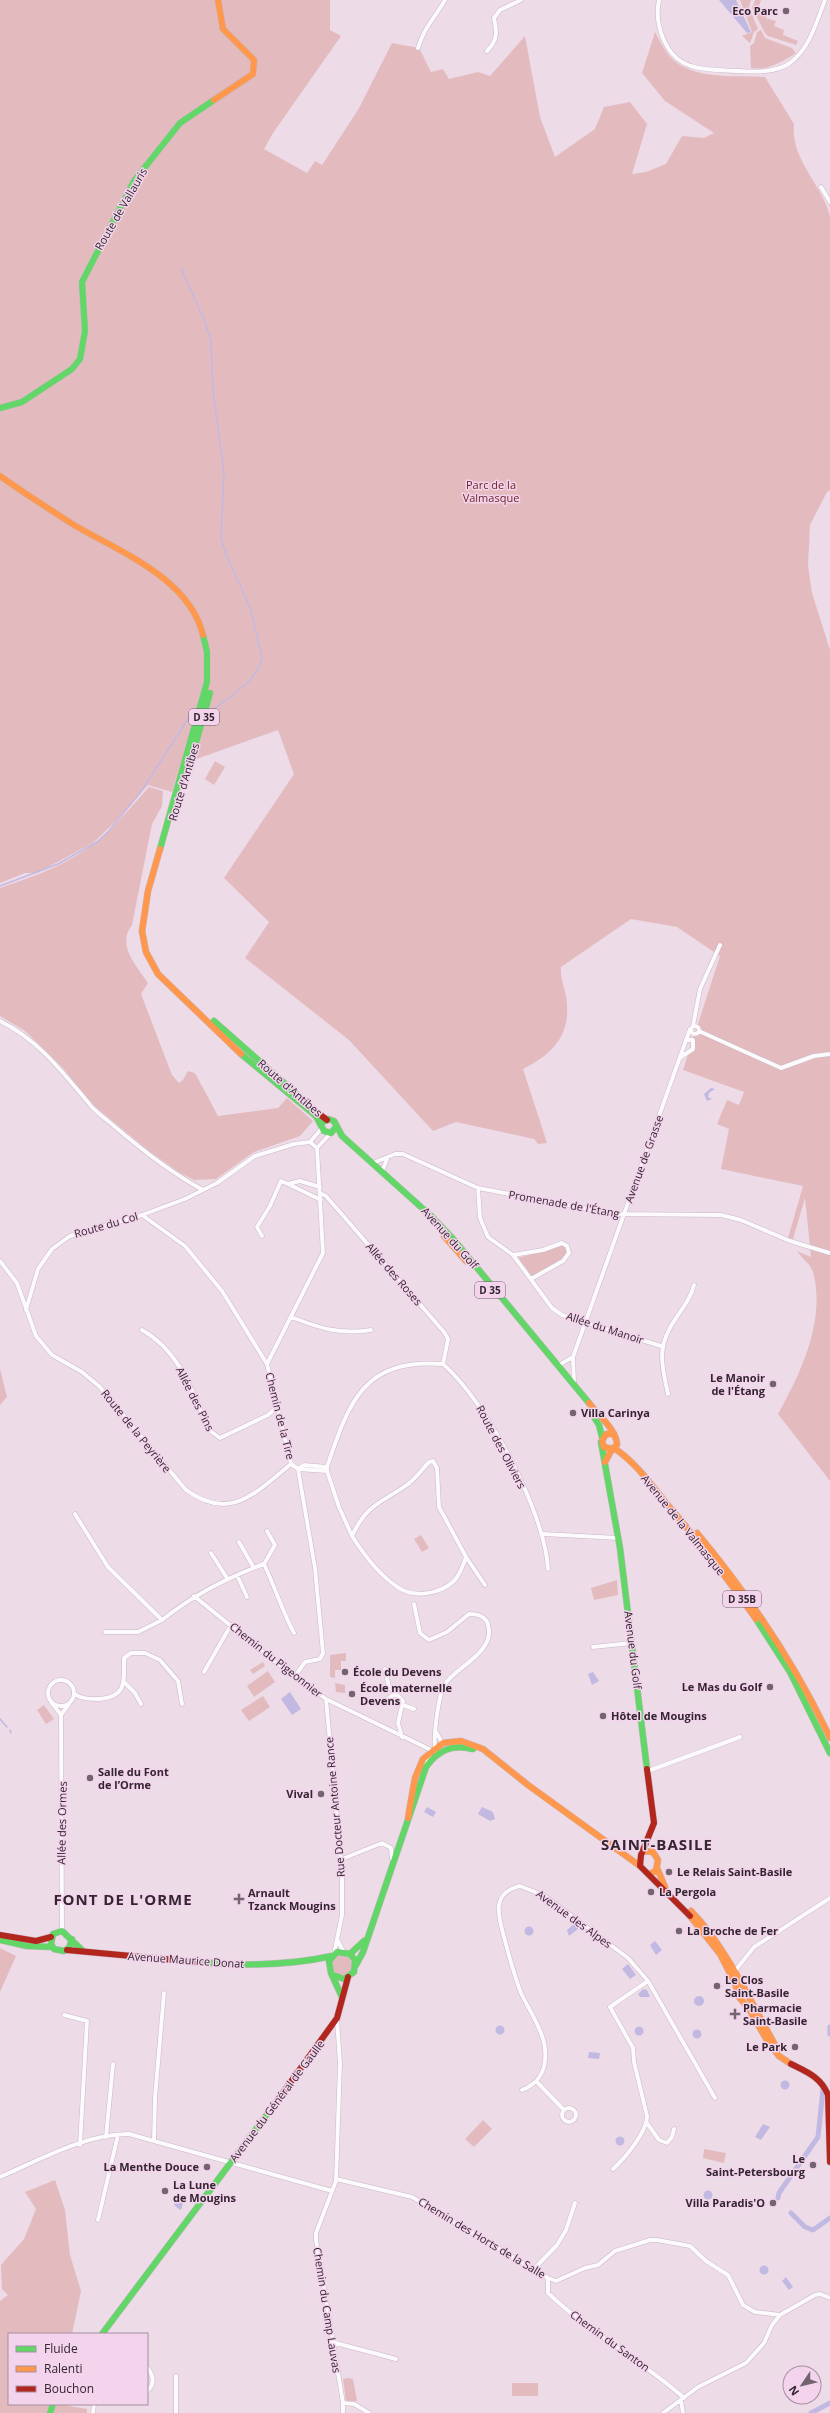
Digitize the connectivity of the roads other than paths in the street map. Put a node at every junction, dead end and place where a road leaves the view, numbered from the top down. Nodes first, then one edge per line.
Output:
1 (218, 0) edge
2 (445, 0) edge
3 (521, 0) edge
4 (659, 0) edge
5 (825, 0) edge
6 (418, 48) dead end
7 (487, 51) dead end
8 (821, 187) dead end
9 (830, 202) edge
10 (0, 408) edge
11 (0, 472) edge
12 (0, 476) edge
13 (720, 945) dead end
14 (0, 1021) edge
15 (692, 1027) junction
16 (698, 1032) junction
17 (222, 1033) junction
18 (687, 1040) junction
19 (693, 1040) junction
20 (830, 1054) edge
21 (681, 1057) junction
22 (324, 1124) junction
23 (333, 1131) junction
24 (310, 1142) junction
25 (317, 1148) junction
26 (388, 1156) junction
27 (373, 1163) junction
28 (382, 1171) junction
29 (288, 1184) junction
30 (320, 1187) junction
31 (478, 1188) junction
32 (203, 1190) junction
33 (320, 1193) junction
34 (321, 1200) junction
35 (624, 1214) junction
36 (142, 1215) junction
37 (262, 1236) dead end
38 (830, 1253) edge
39 (513, 1255) junction
40 (0, 1261) edge
41 (531, 1279) junction
42 (694, 1285) dead end
43 (26, 1310) junction
44 (291, 1316) junction
45 (585, 1323) junction
46 (142, 1330) dead end
47 (371, 1330) dead end
48 (661, 1346) junction
49 (573, 1357) junction
50 (267, 1364) junction
51 (443, 1364) junction
52 (559, 1365) junction
53 (562, 1376) junction
54 (574, 1384) junction
55 (668, 1394) dead end
56 (277, 1406) junction
57 (614, 1434) junction
58 (602, 1440) junction
59 (618, 1441) junction
60 (613, 1449) junction
61 (605, 1462) junction
62 (291, 1464) junction
63 (298, 1469) junction
64 (327, 1469) junction
65 (75, 1514) dead end
66 (267, 1531) dead end
67 (543, 1534) junction
68 (352, 1536) junction
69 (618, 1538) junction
70 (239, 1542) dead end
71 (211, 1553) dead end
72 (466, 1557) junction
73 (718, 1557) junction
74 (712, 1561) junction
75 (264, 1564) junction
76 (254, 1568) junction
77 (548, 1569) dead end
78 (237, 1575) junction
79 (226, 1578) junction
80 (485, 1585) dead end
81 (194, 1596) junction
82 (247, 1597) dead end
83 (414, 1604) dead end
84 (162, 1620) junction
85 (231, 1625) junction
86 (105, 1632) dead end
87 (294, 1633) dead end
88 (632, 1643) junction
89 (592, 1647) dead end
90 (385, 1669) dead end
91 (204, 1672) dead end
92 (295, 1676) junction
93 (124, 1682) junction
94 (74, 1694) junction
95 (395, 1694) junction
96 (326, 1700) junction
97 (51, 1702) junction
98 (70, 1702) junction
99 (383, 1702) dead end
100 (141, 1704) dead end
101 (182, 1704) dead end
102 (403, 1705) junction
103 (414, 1709) dead end
104 (62, 1715) junction
105 (436, 1732) junction
106 (402, 1737) junction
107 (740, 1737) dead end
108 (830, 1738) edge
109 (443, 1743) junction
110 (436, 1750) junction
111 (830, 1753) edge
112 (500, 1763) junction
113 (648, 1771) junction
114 (408, 1818) junction
115 (649, 1839) junction
116 (653, 1852) junction
117 (642, 1853) junction
118 (626, 1857) junction
119 (342, 1859) junction
120 (640, 1866) junction
121 (657, 1868) junction
122 (649, 1874) junction
123 (388, 1876) junction
124 (666, 1890) junction
125 (830, 1898) edge
126 (678, 1902) junction
127 (62, 1930) junction
128 (0, 1935) edge
129 (51, 1937) junction
130 (336, 1938) junction
131 (72, 1939) junction
132 (0, 1940) edge
133 (365, 1940) junction
134 (52, 1947) junction
135 (67, 1950) junction
136 (83, 1951) junction
137 (347, 1953) junction
138 (333, 1955) junction
139 (313, 1962) junction
140 (356, 1965) junction
141 (328, 1967) junction
142 (734, 1972) junction
143 (333, 1976) junction
144 (348, 1977) junction
145 (648, 1981) junction
146 (164, 1993) dead end
147 (742, 1994) junction
148 (342, 1999) junction
149 (64, 2015) dead end
150 (337, 2018) junction
151 (113, 2064) dead end
152 (537, 2082) junction
153 (522, 2090) dead end
154 (715, 2098) dead end
155 (562, 2109) dead end
156 (647, 2123) junction
157 (674, 2129) dead end
158 (118, 2135) junction
159 (106, 2137) junction
160 (153, 2141) junction
161 (80, 2145) junction
162 (232, 2162) junction
163 (830, 2162) edge
164 (613, 2169) dead end
165 (0, 2177) edge
166 (336, 2179) junction
167 (332, 2190) junction
168 (575, 2203) dead end
169 (98, 2220) dead end
170 (534, 2269) junction
171 (548, 2278) junction
172 (830, 2298) edge
173 (780, 2315) junction
174 (104, 2333) edge
175 (332, 2342) junction
176 (396, 2359) dead end
177 (148, 2368) edge
178 (176, 2376) dead end
179 (148, 2389) edge
180 (683, 2399) junction
181 (343, 2403) junction
182 (176, 2413) edge
183 (343, 2413) edge
184 (369, 2413) edge
185 (663, 2413) edge
186 (683, 2413) edge

1 - 10 main road, Route de Vallauris
2 - 6 street
3 - 7 street
4 - 5 street
8 - 9 street
11 - 17 main road, Route d'Antibes / D 35
12 - 17 main road, Route d'Antibes / D 35
13 - 15 street, Avenue de Grasse
14 - 32 street
15 - 16 street
15 - 16 street
15 - 18 street, Avenue de Grasse
16 - 19 street
16 - 20 street
17 - 22 main road, Route d'Antibes / D 35
18 - 19 street
18 - 21 street, Avenue de Grasse
19 - 21 street
21 - 35 street, Avenue de Grasse
22 - 23 main road
22 - 23 main road
22 - 24 street
23 - 25 street
23 - 27 main road, Avenue du Golf / D 35
23 - 53 main road, Avenue du Golf / D 35
24 - 25 street
24 - 32 street, Route du Col
25 - 30 street, Chemin de la Tire
26 - 27 street, Promenade de l'Étang
26 - 28 street
26 - 31 street, Promenade de l'Étang
27 - 28 main road, Avenue du Golf / D 35
28 - 52 main road, Avenue du Golf / D 35
29 - 30 street
29 - 34 street
29 - 37 street
30 - 33 street, Chemin de la Tire
31 - 35 street, Promenade de l'Étang
31 - 39 street, Allée du Manoir
32 - 36 street, Route du Col
33 - 34 street, Chemin de la Tire
33 - 51 street, Allée des Roses
34 - 44 street, Chemin de la Tire
35 - 38 street, Promenade de l'Étang
35 - 45 street, Avenue de Grasse
36 - 43 street, Route du Col
36 - 50 street
39 - 41 street, Allée du Manoir
39 - 41 street
40 - 43 street, Route de la Peyrière
41 - 45 street, Allée du Manoir
42 - 48 street
43 - 62 street, Route de la Peyrière
44 - 47 street
44 - 50 street, Chemin de la Tire
45 - 48 street, Allée du Manoir
45 - 49 street, Avenue de Grasse
46 - 56 street, Allée des Pins
48 - 55 street
49 - 52 street
49 - 54 street, Avenue de Grasse
50 - 56 street, Chemin de la Tire
51 - 64 street
51 - 67 street, Route des Oliviers
52 - 53 main road
52 - 54 main road, Avenue du Golf / D 35
53 - 58 main road, Avenue du Golf / D 35
54 - 57 main road, Avenue du Golf / D 35
56 - 62 street, Chemin de la Tire
57 - 58 main road
57 - 59 main road
58 - 60 main road
58 - 61 main road, Avenue du Golf / D 35
59 - 60 main road
59 - 73 main road, Avenue de la Valmasque / D 35B
60 - 61 main road
60 - 74 main road, Avenue de la Valmasque / D 35B
61 - 69 main road, Avenue du Golf / D 35
62 - 63 street, Chemin de la Tire
63 - 64 street
63 - 92 street, Chemin de la Tire
64 - 68 street
65 - 84 street
66 - 75 street
67 - 69 street
67 - 77 street, Route des Oliviers
68 - 72 street
68 - 72 street
69 - 88 main road, Avenue du Golf / D 35
70 - 76 street
71 - 79 street
72 - 80 street
73 - 74 main road
73 - 108 main road, Avenue de la Valmasque / D 35B
74 - 111 main road, Avenue de la Valmasque / D 35B
75 - 76 street
75 - 87 street
76 - 78 street
78 - 79 street
78 - 82 street
79 - 81 street
81 - 84 street
81 - 85 street, Chemin du Pigeonnier
83 - 105 street
84 - 86 street
85 - 91 street
85 - 92 street, Chemin du Pigeonnier
88 - 89 street
88 - 113 main road, Avenue du Golf / D 35
90 - 95 street
92 - 96 street, Chemin du Pigeonnier
93 - 94 street
93 - 100 street
93 - 101 street
94 - 97 street
94 - 98 street
95 - 99 street
95 - 102 street
96 - 106 street, Chemin du Pigeonnier
96 - 119 street, Rue Docteur Antoine Rance
97 - 98 street
97 - 104 street
98 - 104 street
102 - 103 street
102 - 106 street
104 - 127 street, Allée des Ormes
105 - 109 street
105 - 110 street
106 - 110 street, Chemin du Pigeonnier
107 - 113 street
109 - 110 main road
109 - 112 main road
110 - 112 main road
110 - 114 main road
110 - 114 main road
112 - 118 main road
113 - 115 main road, Avenue du Golf / D 35
114 - 123 main road
115 - 116 main road
115 - 117 main road, Avenue du Golf / D 35
116 - 117 main road
116 - 121 main road
117 - 118 main road
117 - 120 main road
118 - 120 main road
119 - 123 street
119 - 130 street, Rue Docteur Antoine Rance
120 - 122 main road
121 - 122 main road
121 - 124 main road
122 - 124 main road
123 - 133 main road
124 - 126 main road
125 - 142 street
126 - 142 main road
126 - 147 main road
127 - 129 main road
127 - 131 main road
128 - 129 main road
129 - 134 main road
130 - 137 street
130 - 138 street, Rue Docteur Antoine Rance
131 - 135 main road
131 - 136 main road
132 - 134 main road
133 - 137 main road
133 - 140 main road
134 - 135 main road
135 - 136 main road, Avenue Maurice Donat
136 - 139 main road, Avenue Maurice Donat
137 - 138 main road
137 - 140 main road
138 - 139 main road
138 - 141 main road
139 - 141 main road
140 - 144 main road
141 - 143 main road
142 - 147 main road
143 - 144 main road
143 - 148 main road
144 - 148 main road, Avenue du Général de Gaulle
145 - 152 street, Avenue des Alpes
145 - 154 street, Avenue des Alpes
145 - 156 street
146 - 160 street
147 - 163 main road
148 - 150 main road, Avenue du Général de Gaulle
149 - 161 street
150 - 162 main road, Avenue du Général de Gaulle
150 - 166 street, Chemin du Camp Lauvas
151 - 159 street
152 - 153 street
152 - 155 street
156 - 157 street
156 - 164 street
158 - 159 street
158 - 160 street
158 - 169 street
159 - 161 street
160 - 162 street
161 - 165 street
162 - 167 street
162 - 174 main road, Avenue du Général de Gaulle
166 - 167 street, Chemin du Camp Lauvas
166 - 170 street, Chemin des Horts de la Salle
167 - 175 street, Chemin du Camp Lauvas
168 - 170 street
170 - 171 street, Chemin des Horts de la Salle
171 - 173 street, Chemin des Horts de la Salle
171 - 180 street, Chemin du Santon
172 - 173 street
173 - 180 street
175 - 176 street
175 - 181 street, Chemin du Camp Lauvas
177 - 179 street
178 - 182 street
180 - 185 street
180 - 186 street
181 - 183 street, Chemin du Camp Lauvas
181 - 184 street

